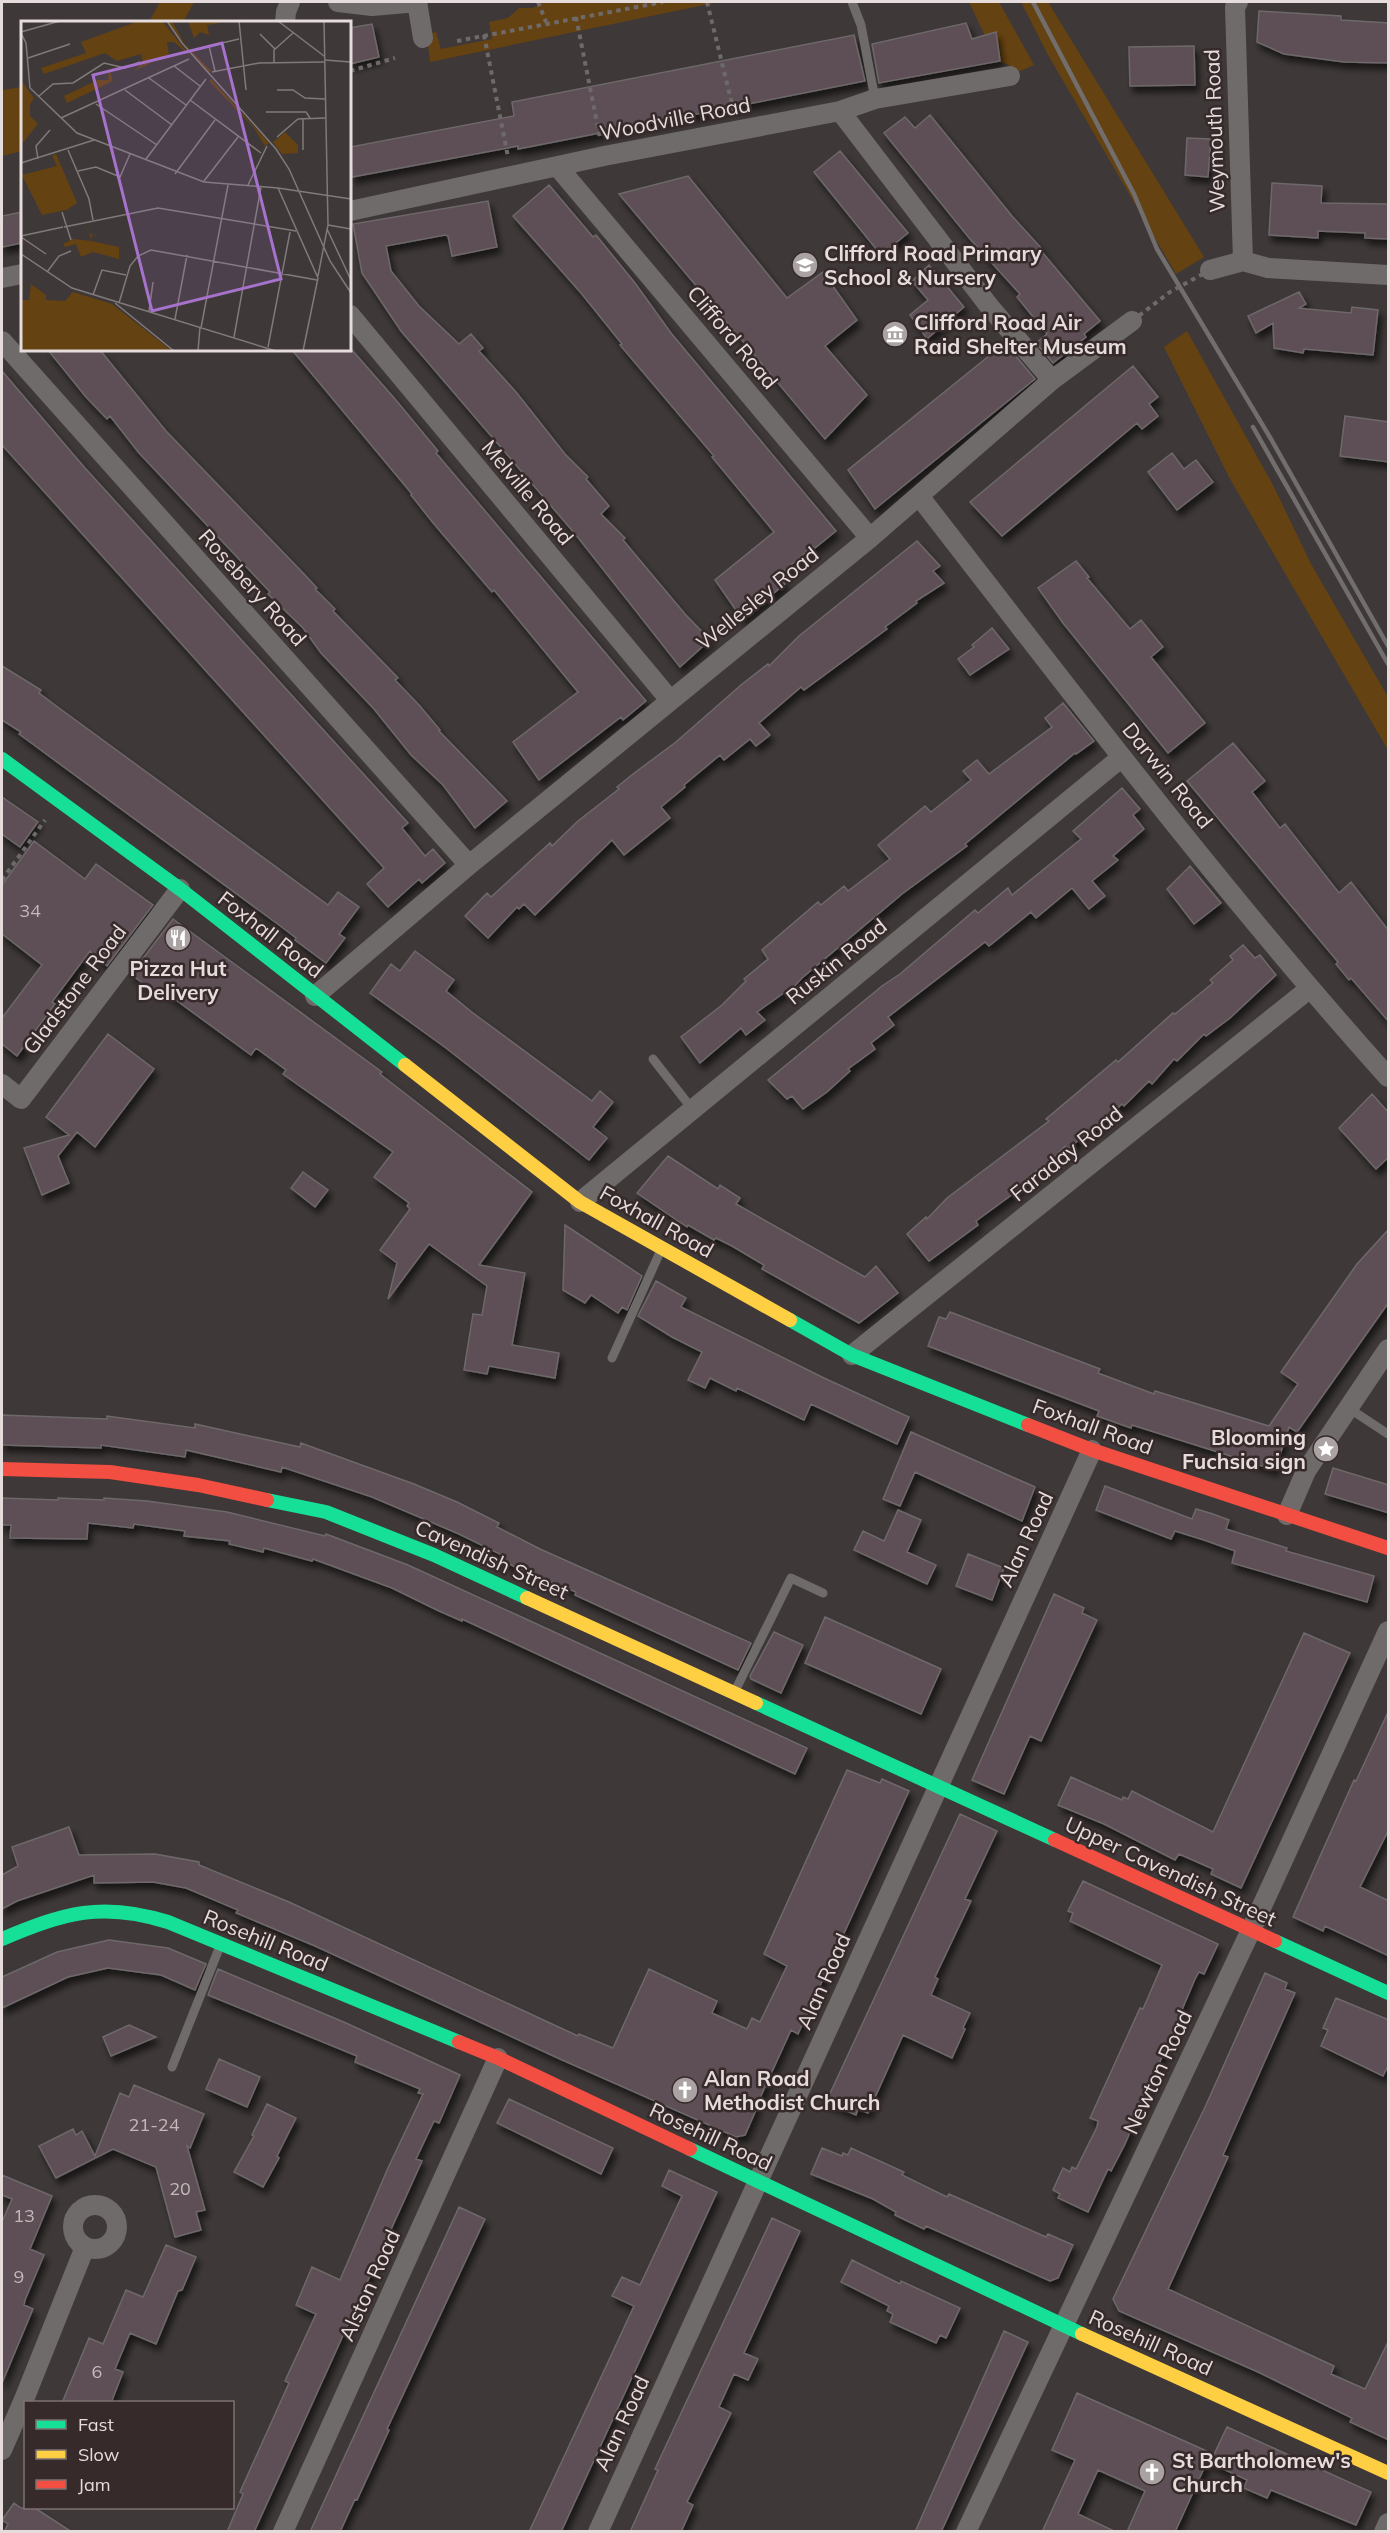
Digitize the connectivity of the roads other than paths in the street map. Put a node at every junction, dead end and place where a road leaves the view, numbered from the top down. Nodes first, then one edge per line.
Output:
1 (290, 2) edge
2 (338, 2) edge
3 (418, 2) edge
4 (852, 2) edge
5 (1238, 2) edge
6 (285, 21) edge
7 (423, 38) dead end
8 (1010, 76) dead end
9 (875, 99) junction
10 (840, 111) junction
11 (558, 167) junction
12 (351, 211) edge
13 (1243, 261) junction
14 (1210, 270) road end
15 (21, 274) edge
16 (1389, 274) edge
17 (2, 278) edge
18 (351, 316) edge
19 (1132, 321) road end
20 (2, 341) edge
21 (1052, 380) junction
22 (919, 496) junction
23 (870, 538) junction
24 (670, 700) junction
25 (1122, 757) junction
26 (2, 759) edge
27 (469, 865) junction
28 (180, 888) junction
29 (1309, 989) junction
30 (315, 996) junction
31 (653, 1059) dead end
32 (1389, 1077) edge
33 (2, 1084) edge
34 (693, 1110) junction
35 (580, 1202) junction
36 (662, 1248) junction
37 (1389, 1349) edge
38 (852, 1355) junction
39 (612, 1358) dead end
40 (1347, 1407) junction
41 (1389, 1434) edge
42 (1092, 1450) junction
43 (2, 1469) edge
44 (1287, 1515) junction
45 (1389, 1548) edge
46 (823, 1593) dead end
47 (1389, 1631) edge
48 (734, 1694) junction
49 (936, 1787) junction
50 (1251, 1930) junction
51 (2, 1939) edge
52 (221, 1944) junction
53 (1389, 1993) edge
54 (498, 2058) junction
55 (172, 2067) dead end
56 (759, 2181) junction
57 (85, 2247) dead end
58 (1064, 2326) junction
59 (24, 2401) edge
60 (24, 2401) edge
61 (2, 2450) edge
62 (1389, 2473) edge
63 (1389, 2523) edge
64 (283, 2532) edge
65 (598, 2532) edge
66 (966, 2532) edge
67 (1384, 2532) edge

1 - 6 street
2 - 3 street
3 - 7 street
4 - 9 lane
5 - 13 street, Weymouth Road
8 - 9 street, Woodville Road
9 - 10 street, Woodville Road
10 - 11 street, Woodville Road
10 - 21 street
11 - 12 street, Woodville Road
11 - 23 street, Clifford Road
13 - 14 street
13 - 16 street
15 - 17 street
18 - 24 street, Melville Road
19 - 21 street, Wellesley Road
20 - 27 street, Rosebery Road
21 - 22 street, Wellesley Road
22 - 23 street, Wellesley Road
22 - 25 street, Darwin Road
23 - 24 street, Wellesley Road
24 - 27 street, Wellesley Road
25 - 29 street, Darwin Road
25 - 34 street, Ruskin Road
26 - 28 street, Foxhall Road
27 - 30 street, Wellesley Road
28 - 30 street, Foxhall Road
28 - 33 street, Gladstone Road
29 - 32 street, Darwin Road
29 - 38 street, Faraday Road
30 - 35 street, Foxhall Road
31 - 34 lane
34 - 35 street, Ruskin Road
35 - 36 street, Foxhall Road
36 - 38 street, Foxhall Road
36 - 39 lane
37 - 40 street
38 - 42 street, Foxhall Road
40 - 41 lane
40 - 44 street
42 - 44 street, Foxhall Road
42 - 49 street, Alan Road
43 - 48 street, Cavendish Street
44 - 45 street, Foxhall Road
46 - 48 lane
47 - 50 street, Newton Road
48 - 49 street, Cavendish Street
49 - 50 street, Upper Cavendish Street
49 - 56 street, Alan Road
50 - 53 street, Upper Cavendish Street
50 - 58 street, Newton Road
51 - 52 street, Rosehill Road
52 - 54 street, Rosehill Road
52 - 55 lane
54 - 56 street, Rosehill Road
54 - 64 street, Alston Road
56 - 58 street, Rosehill Road
56 - 65 street, Alan Road
57 - 60 street
58 - 62 street, Rosehill Road
58 - 66 street, Newton Road
59 - 61 street
63 - 67 street

